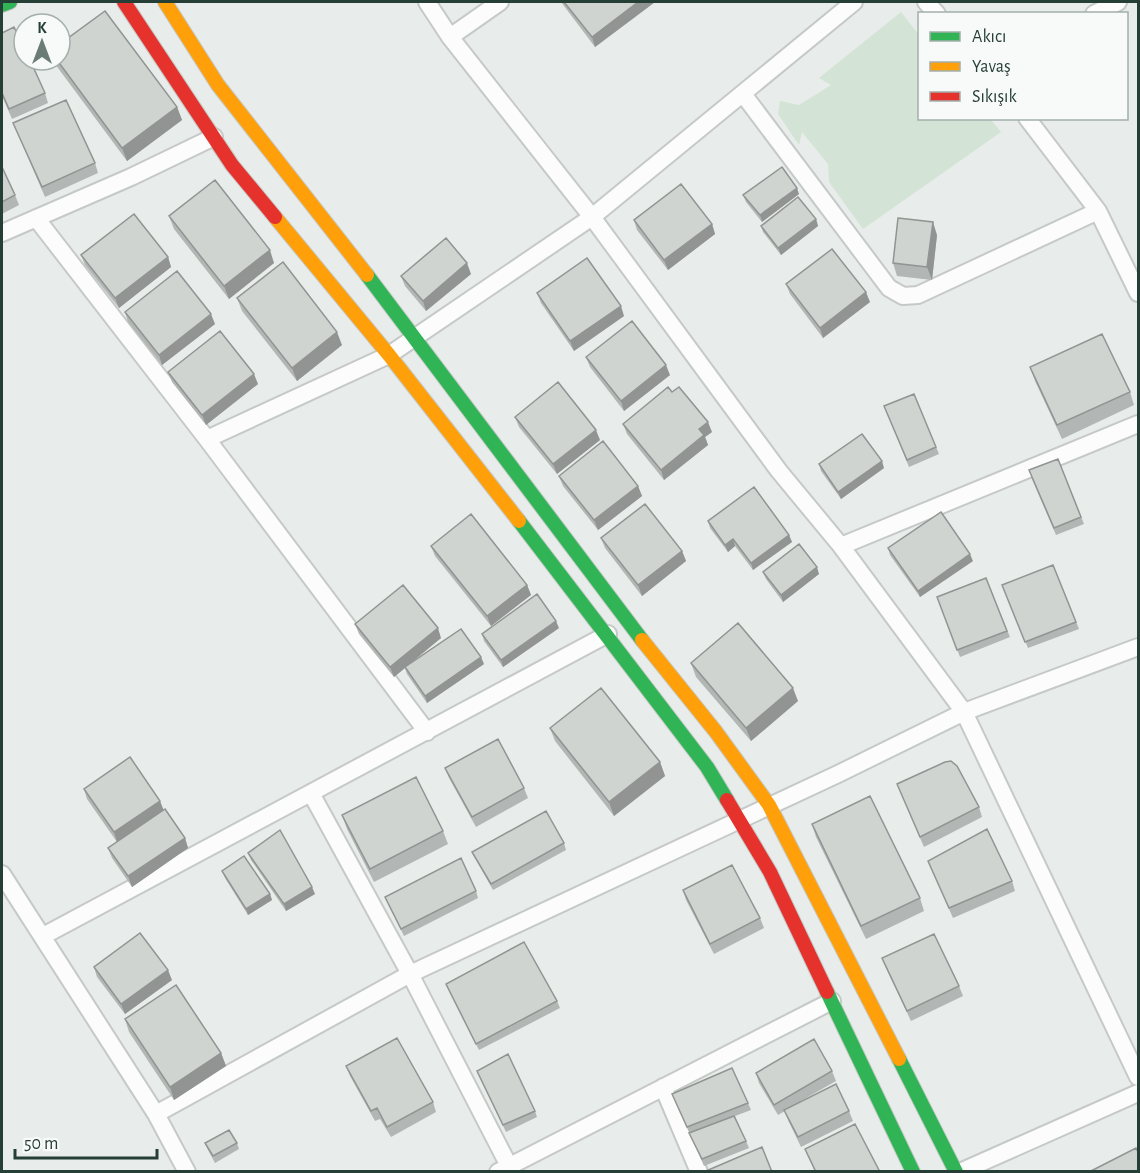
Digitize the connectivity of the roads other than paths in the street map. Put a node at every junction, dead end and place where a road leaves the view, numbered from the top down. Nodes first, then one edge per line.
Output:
1 (10, 2) edge
2 (124, 2) edge
3 (165, 2) edge
4 (427, 2) edge
5 (500, 2) edge
6 (854, 2) edge
7 (1118, 2) edge
8 (2, 5) edge
9 (1098, 12) edge
10 (450, 37) junction
11 (743, 94) junction
12 (1029, 120) edge
13 (214, 137) junction
14 (1098, 211) junction
15 (592, 217) junction
16 (36, 218) junction
17 (2, 233) edge
18 (1138, 292) edge
19 (416, 337) junction
20 (389, 355) junction
21 (1138, 424) edge
22 (207, 439) junction
23 (841, 546) junction
24 (608, 634) junction
25 (1138, 647) edge
26 (964, 712) junction
27 (427, 732) junction
28 (312, 795) junction
29 (769, 805) junction
30 (739, 821) junction
31 (2, 874) edge
32 (43, 936) junction
33 (410, 974) junction
34 (832, 1001) junction
35 (1138, 1077) edge
36 (663, 1087) junction
37 (1138, 1093) edge
38 (156, 1114) junction
39 (504, 1169) edge
40 (187, 1172) edge
41 (699, 1172) edge
42 (913, 1172) edge
43 (958, 1172) edge

1 - 8 street
2 - 13 street
3 - 19 street
4 - 10 street
5 - 10 street
6 - 11 street
7 - 9 street
10 - 15 street
11 - 14 street
11 - 15 street
12 - 14 street
13 - 16 street
13 - 20 street
14 - 18 street
15 - 19 street
15 - 23 street
16 - 17 street
16 - 22 street
19 - 20 street
19 - 29 street
20 - 22 street
20 - 24 street
21 - 23 street
22 - 27 street
23 - 26 street
24 - 27 street
24 - 30 street
25 - 26 street
26 - 29 street
26 - 35 street
27 - 28 street
28 - 32 street
28 - 33 street
29 - 30 street
29 - 43 street
30 - 33 street
30 - 34 street
31 - 32 street
32 - 38 street
33 - 38 street
33 - 39 street
34 - 36 street
34 - 42 street
36 - 39 street
36 - 41 street
37 - 43 street
38 - 40 street

